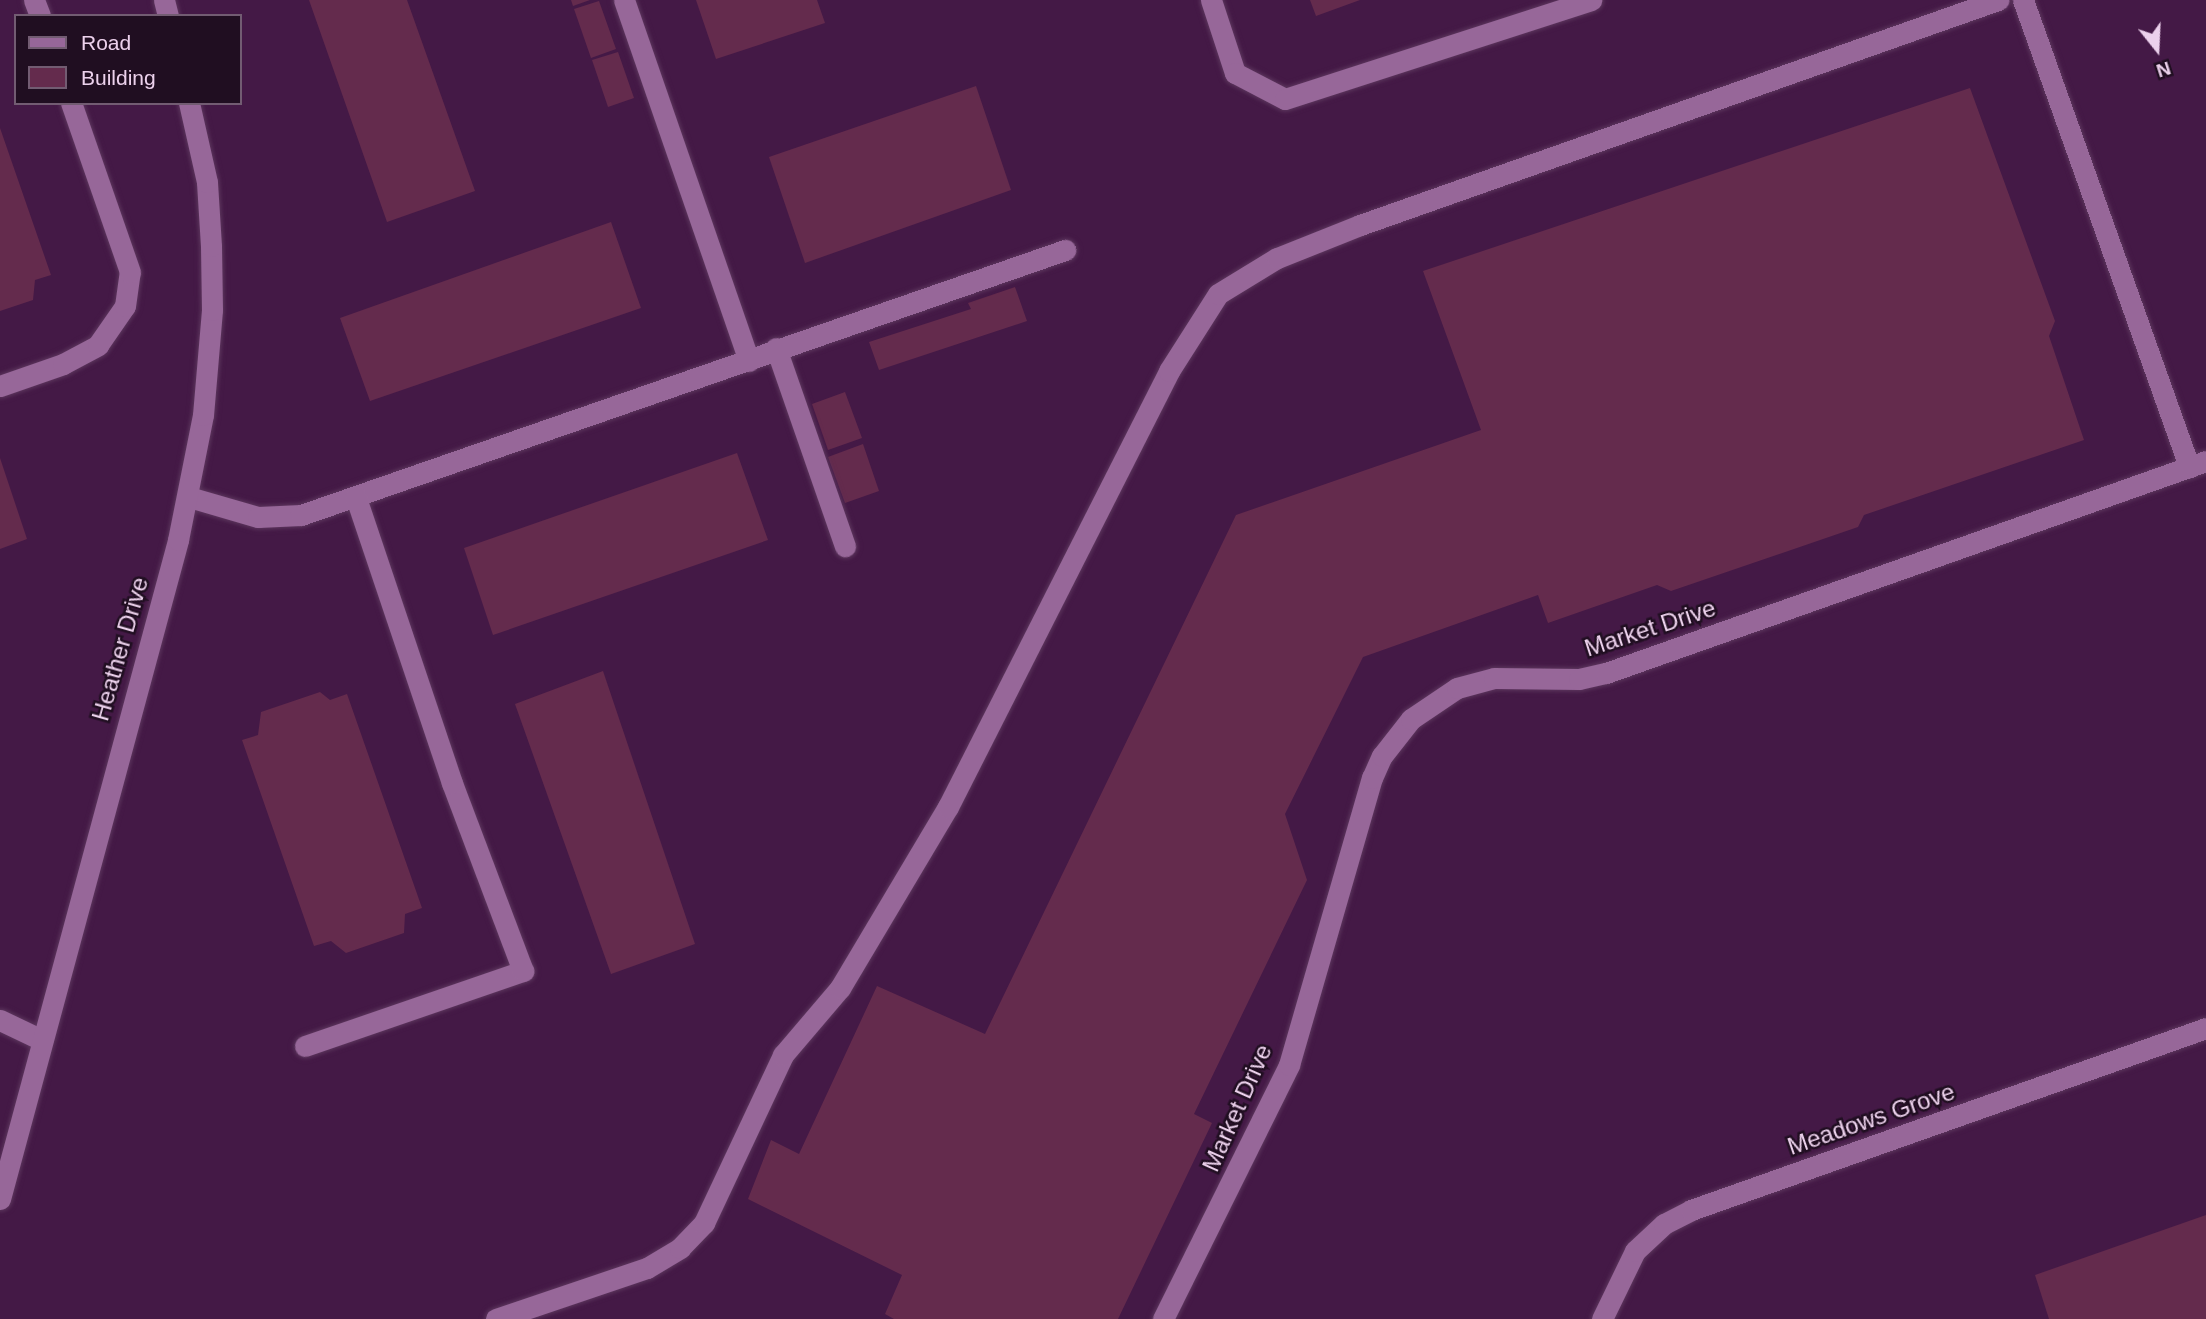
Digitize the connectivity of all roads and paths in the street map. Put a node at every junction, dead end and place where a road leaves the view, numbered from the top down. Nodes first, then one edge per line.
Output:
1 (624, 0) edge
2 (1211, 0) edge
3 (1591, 0) edge
4 (1998, 0) edge
5 (2023, 0) edge
6 (72, 105) edge
7 (189, 105) edge
8 (1065, 250) dead end
9 (776, 348) junction
10 (749, 360) junction
11 (0, 386) edge
12 (2197, 464) edge
13 (189, 497) junction
14 (356, 497) junction
15 (845, 546) dead end
16 (0, 1020) edge
17 (2206, 1028) edge
18 (42, 1040) junction
19 (304, 1046) dead end
20 (0, 1199) edge
21 (496, 1319) edge
22 (1163, 1319) edge
23 (1602, 1319) edge

1 - 10 street
2 - 3 street
4 - 21 street
5 - 12 street
6 - 11 street
7 - 13 street, Heather Drive
8 - 9 street
9 - 10 street
9 - 15 street
10 - 14 street
12 - 22 street, Market Drive
13 - 14 street
13 - 18 street, Heather Drive
14 - 19 street
16 - 18 street
17 - 23 street, Meadows Grove
18 - 20 street, Heather Drive

